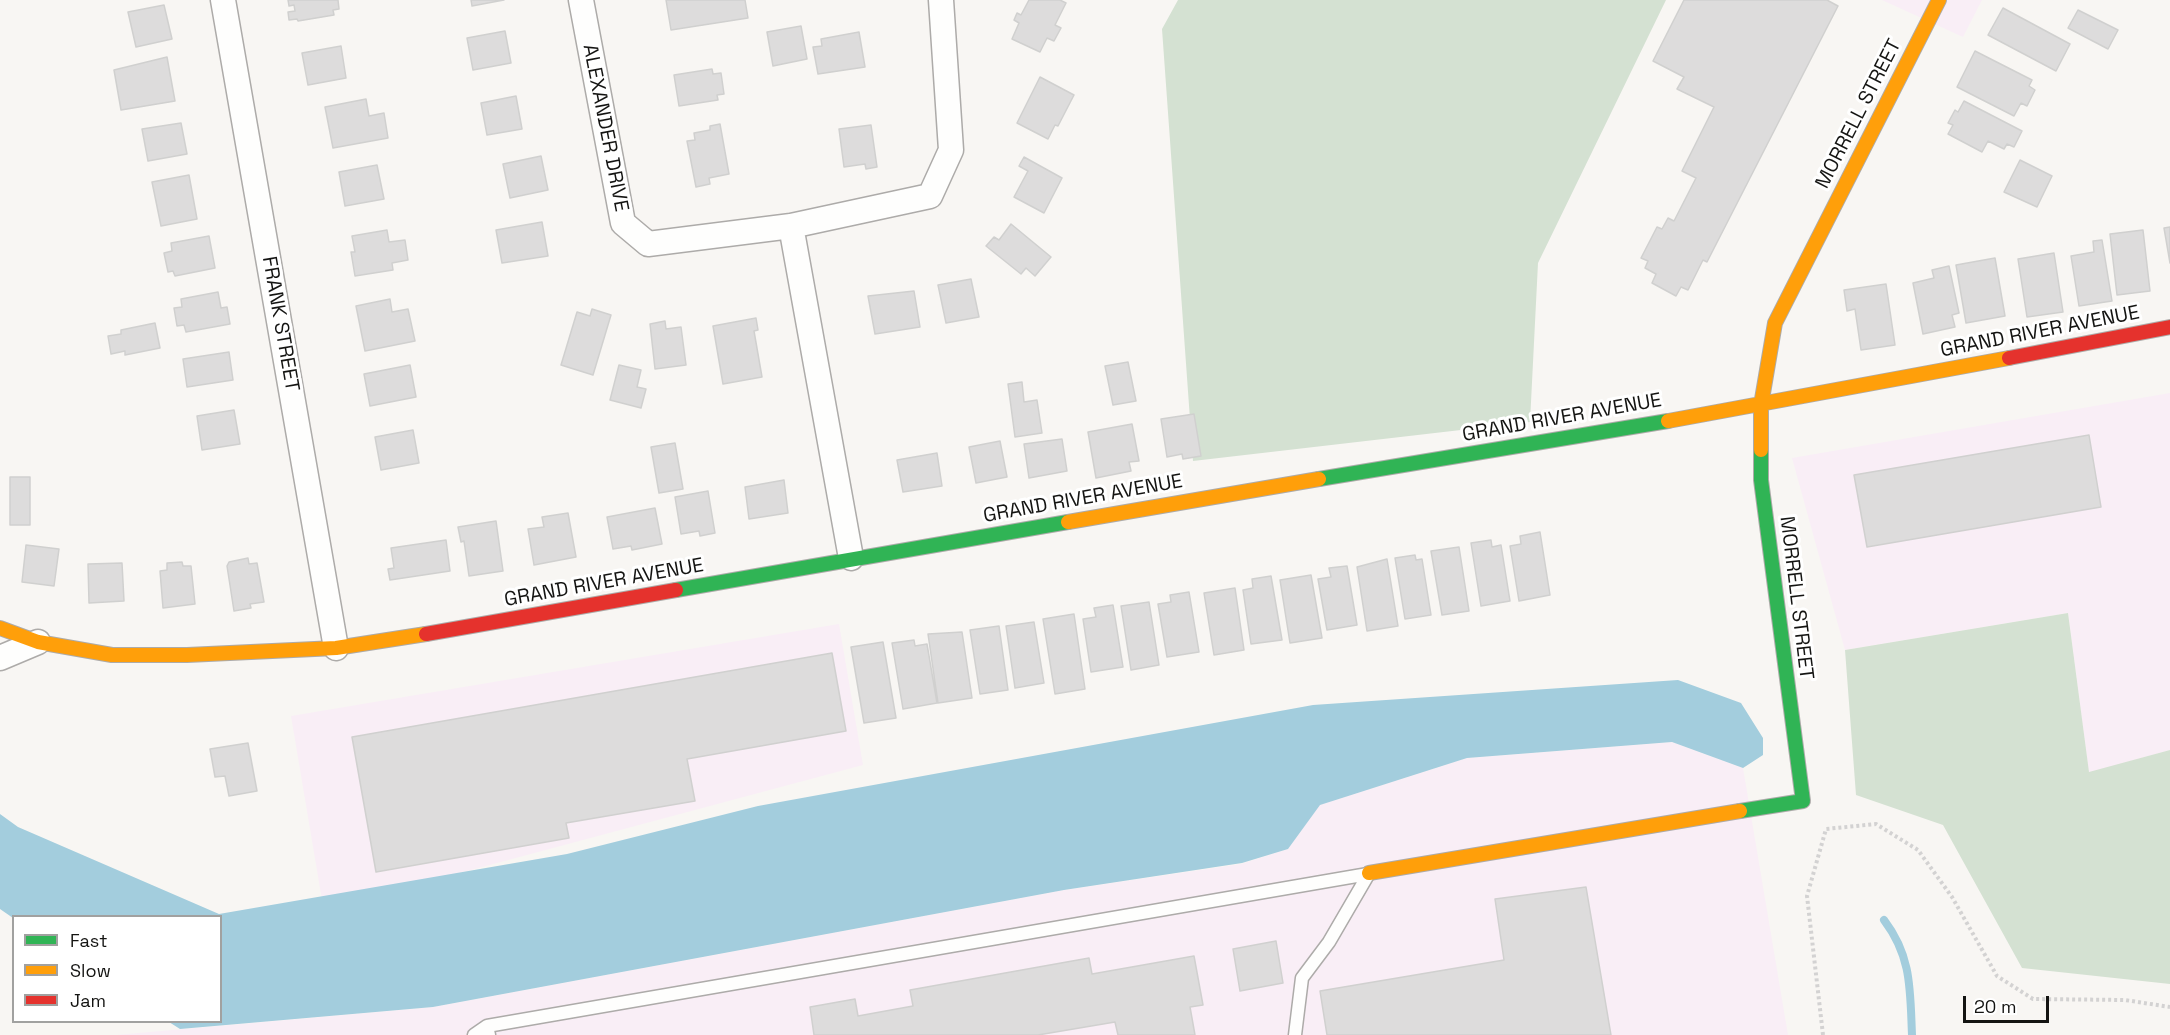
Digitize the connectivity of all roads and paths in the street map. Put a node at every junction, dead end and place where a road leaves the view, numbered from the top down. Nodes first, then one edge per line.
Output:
1 (223, 0) edge
2 (581, 0) edge
3 (941, 0) edge
4 (1939, 0) edge
5 (791, 226) junction
6 (2170, 327) edge
7 (1761, 405) junction
8 (851, 558) junction
9 (0, 627) edge
10 (38, 642) junction
11 (336, 648) junction
12 (0, 658) edge
13 (1369, 873) junction
14 (2170, 1007) edge
15 (488, 1030) edge
16 (474, 1035) edge
17 (1295, 1035) edge
18 (1823, 1035) edge

1 - 11 street, FRANK STREET
2 - 5 street, ALEXANDER DRIVE
3 - 5 street, ALEXANDER DRIVE
4 - 7 street, MORRELL STREET
5 - 8 street
6 - 7 street, GRAND RIVER AVENUE
7 - 8 street, GRAND RIVER AVENUE
7 - 13 street, MORRELL STREET
8 - 11 street, GRAND RIVER AVENUE
9 - 10 street, GRAND RIVER AVENUE
10 - 11 street, GRAND RIVER AVENUE
10 - 12 street
13 - 15 lane
13 - 17 lane
14 - 18 path
15 - 16 lane

